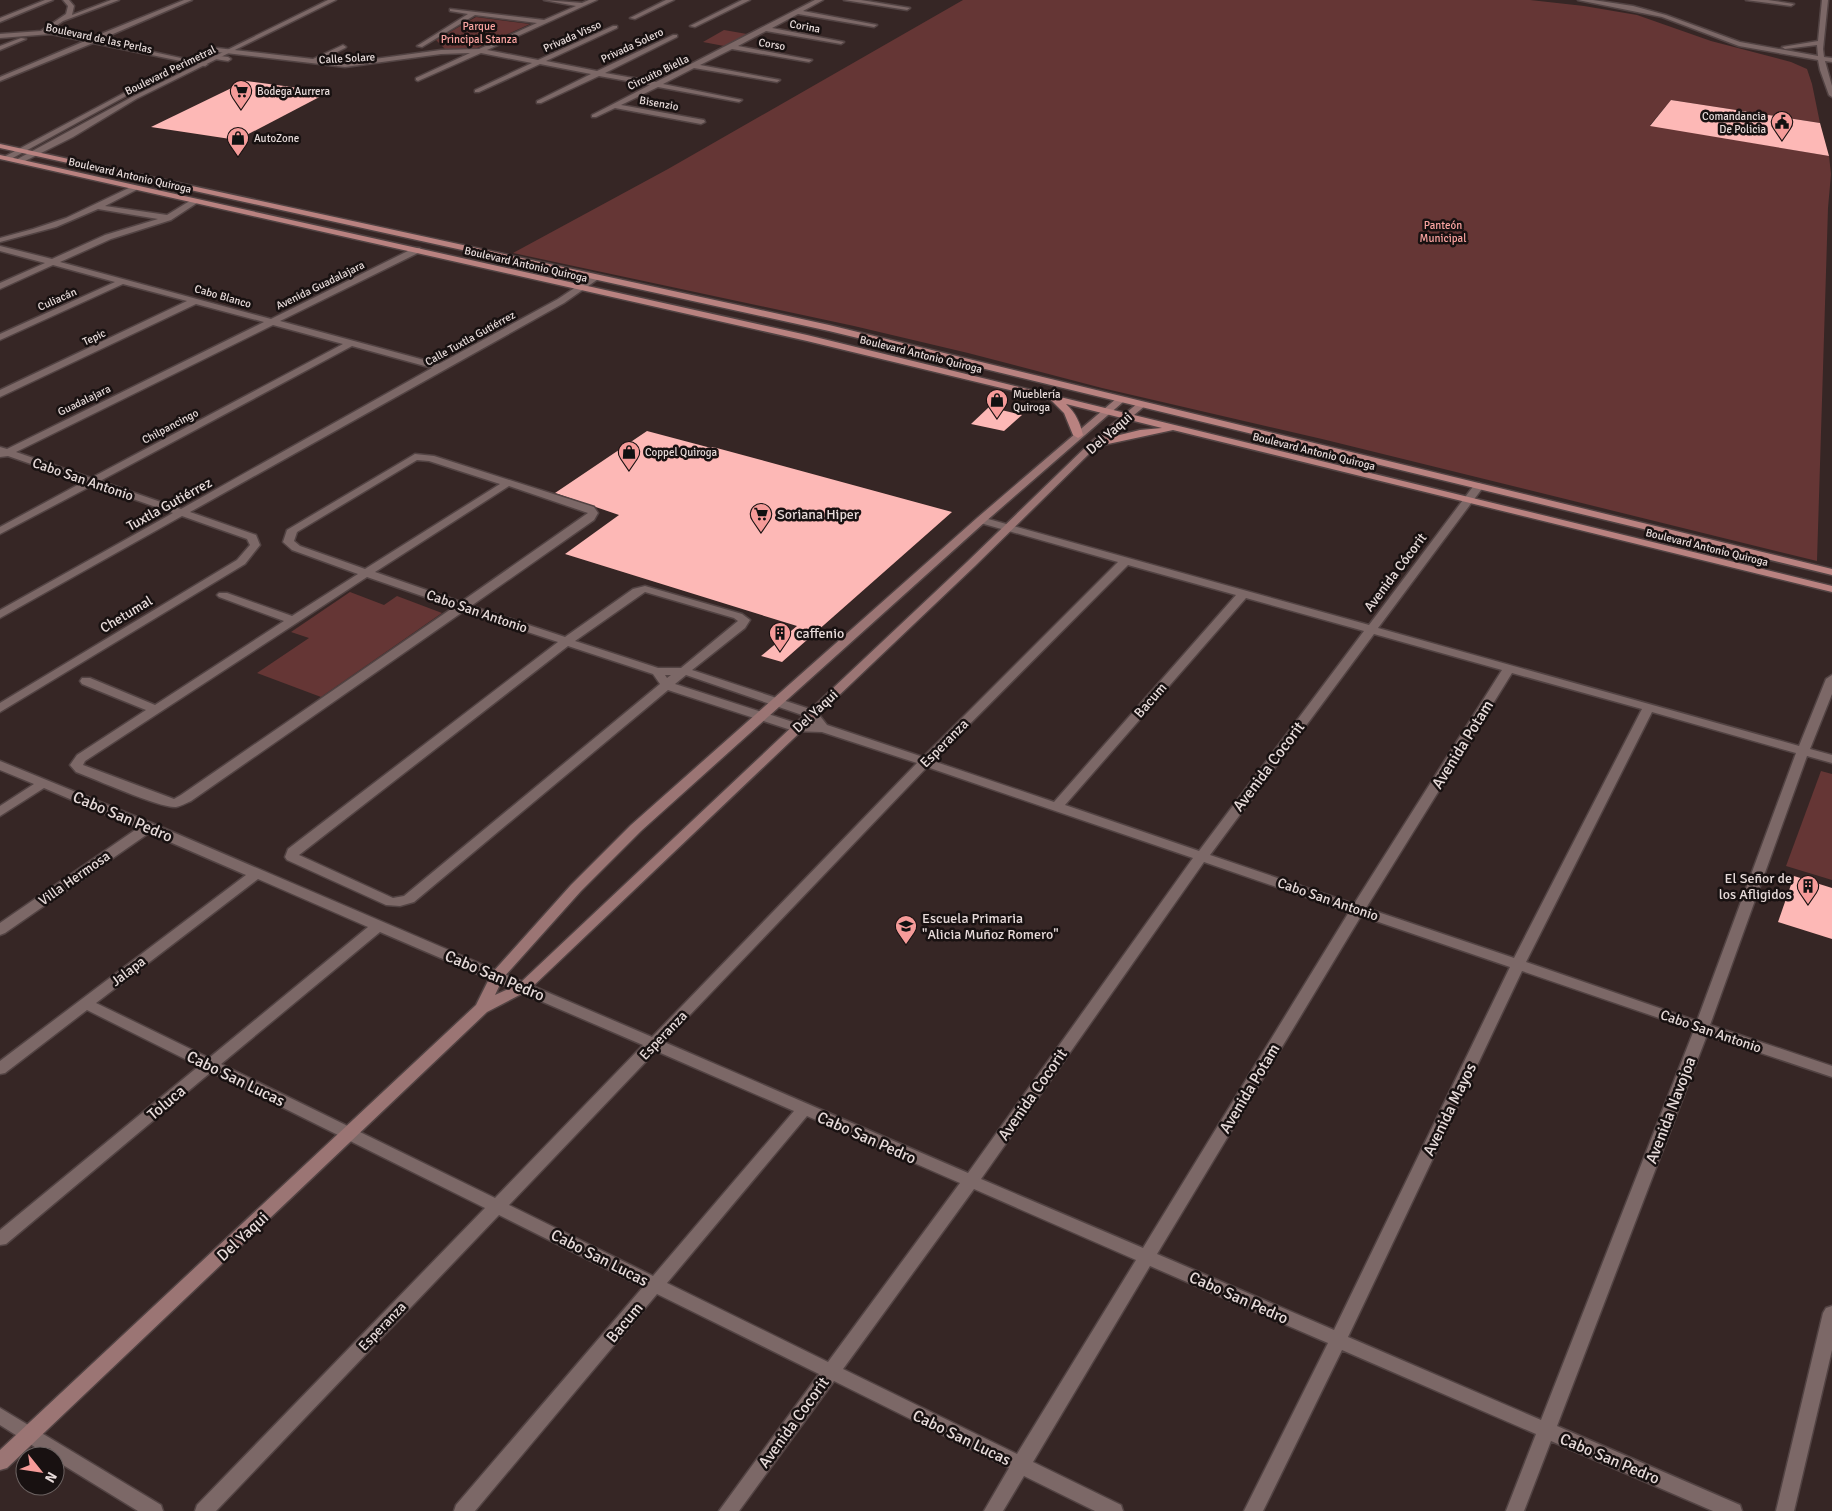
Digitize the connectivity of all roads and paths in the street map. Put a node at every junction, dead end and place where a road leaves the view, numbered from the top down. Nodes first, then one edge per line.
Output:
1 (50, 0) edge
2 (66, 0) edge
3 (116, 0) edge
4 (189, 0) edge
5 (314, 0) edge
6 (333, 0) edge
7 (547, 0) edge
8 (594, 0) edge
9 (671, 0) edge
10 (747, 0) edge
11 (820, 0) edge
12 (847, 0) edge
13 (1581, 0) edge
14 (1748, 0) edge
15 (1827, 1) edge
16 (584, 4) junction
17 (1791, 4) dead end
18 (907, 8) dead end
19 (452, 10) dead end
20 (796, 12) junction
21 (474, 13) junction
22 (289, 14) junction
23 (633, 18) dead end
24 (0, 20) edge
25 (63, 20) junction
26 (296, 20) junction
27 (544, 22) junction
28 (874, 24) dead end
29 (693, 26) dead end
30 (615, 27) dead end
31 (766, 29) junction
32 (43, 32) junction
33 (31, 34) junction
34 (0, 36) edge
35 (675, 36) dead end
36 (92, 40) junction
37 (841, 42) dead end
38 (1820, 43) junction
39 (83, 44) junction
40 (1739, 44) junction
41 (420, 46) dead end
42 (731, 47) junction
43 (0, 48) edge
44 (128, 48) junction
45 (343, 48) dead end
46 (1763, 49) junction
47 (480, 51) junction
48 (117, 52) junction
49 (230, 52) junction
50 (217, 54) junction
51 (472, 54) junction
52 (491, 54) junction
53 (406, 57) junction
54 (1821, 57) junction
55 (284, 59) junction
56 (1832, 59) edge
57 (236, 60) dead end
58 (809, 60) dead end
59 (314, 61) junction
60 (413, 61) junction
61 (538, 62) junction
62 (195, 65) junction
63 (273, 65) dead end
64 (338, 65) junction
65 (184, 66) junction
66 (694, 66) junction
67 (1816, 67) junction
68 (1832, 68) edge
69 (597, 73) junction
70 (0, 79) edge
71 (418, 79) dead end
72 (777, 80) dead end
73 (657, 84) junction
74 (477, 91) dead end
75 (1832, 95) edge
76 (739, 100) dead end
77 (539, 102) dead end
78 (613, 106) junction
79 (594, 116) dead end
80 (701, 122) dead end
81 (0, 146) edge
82 (21, 150) junction
83 (36, 154) junction
84 (3, 158) edge
85 (18, 161) junction
86 (133, 188) junction
87 (196, 201) junction
88 (99, 207) junction
89 (168, 218) junction
90 (0, 240) edge
91 (0, 248) edge
92 (417, 250) junction
93 (53, 263) junction
94 (597, 277) junction
95 (123, 281) junction
96 (0, 286) edge
97 (582, 288) junction
98 (197, 300) junction
99 (270, 321) junction
100 (0, 337) edge
101 (351, 343) junction
102 (179, 366) joint
103 (440, 367) junction
104 (0, 394) edge
105 (1044, 396) junction
106 (1120, 400) junction
107 (1141, 405) junction
108 (1106, 411) junction
109 (1127, 416) junction
110 (351, 417) joint
111 (1184, 430) junction
112 (1078, 435) junction
113 (1094, 444) junction
114 (2, 453) edge
115 (90, 482) junction
116 (509, 482) junction
117 (1479, 486) junction
118 (1468, 500) junction
119 (182, 512) junction
120 (981, 520) junction
121 (1008, 528) junction
122 (0, 530) edge
123 (252, 537) joint
124 (1124, 560) junction
125 (1832, 572) edge
126 (365, 574) junction
127 (1832, 589) edge
128 (1243, 594) junction
129 (223, 595) dead end
130 (462, 606) junction
131 (0, 615) edge
132 (293, 620) junction
133 (1370, 630) junction
134 (567, 641) junction
135 (1509, 668) junction
136 (684, 671) junction
137 (657, 672) junction
138 (1334, 677) joint
139 (708, 679) junction
140 (1832, 679) edge
141 (86, 681) dead end
142 (666, 685) junction
143 (691, 693) junction
144 (778, 703) junction
145 (1648, 707) junction
146 (0, 708) edge
147 (157, 710) junction
148 (812, 714) junction
149 (762, 717) junction
150 (798, 728) junction
151 (823, 728) junction
152 (1803, 751) junction
153 (1832, 759) edge
154 (925, 762) junction
155 (0, 765) edge
156 (44, 783) junction
157 (1056, 807) junction
158 (0, 812) edge
159 (149, 827) junction
160 (1201, 856) junction
161 (256, 874) junction
162 (1358, 909) junction
163 (378, 926) junction
164 (0, 930) edge
165 (1518, 965) junction
166 (497, 976) junction
167 (524, 987) junction
168 (86, 1004) junction
169 (482, 1008) junction
170 (1702, 1028) junction
171 (654, 1044) junction
172 (210, 1065) junction
173 (0, 1069) edge
174 (1832, 1072) edge
175 (804, 1109) junction
176 (350, 1134) junction
177 (970, 1182) junction
178 (498, 1206) junction
179 (0, 1239) edge
180 (1147, 1257) junction
181 (655, 1285) junction
182 (1832, 1312) edge
183 (1338, 1340) junction
184 (830, 1371) junction
185 (0, 1416) edge
186 (1545, 1430) junction
187 (30, 1435) junction
188 (0, 1462) edge
189 (1020, 1466) junction
190 (154, 1511) edge
191 (204, 1511) edge
192 (463, 1511) edge
193 (728, 1511) edge
194 (993, 1511) edge
195 (1114, 1511) edge
196 (1253, 1511) edge
197 (1515, 1511) edge
198 (1733, 1511) edge
199 (1785, 1511) edge

1 - 24 street
2 - 25 street
3 - 25 street
4 - 36 street
5 - 22 street, Boulevard Perimetral
6 - 26 street, Boulevard Perimetral
7 - 16 street
8 - 16 street
9 - 23 street
10 - 29 street
11 - 20 street, Circuito Biella
12 - 18 street
13 - 40 street
14 - 17 street
15 - 38 street
16 - 27 street
19 - 21 street
20 - 28 street
20 - 31 street, Circuito Biella
21 - 27 street
21 - 41 street
22 - 26 street
22 - 50 street, Boulevard Perimetral
25 - 32 street
26 - 49 street, Boulevard Perimetral
27 - 47 street
30 - 61 street, Privada Visso
31 - 37 street, Corina
31 - 42 street, Circuito Biella
32 - 33 street
32 - 36 street, Boulevard de las Perlas
33 - 34 street
33 - 39 street, Boulevard de las Perlas
33 - 43 street
35 - 69 street, Privada Solero
36 - 39 street
36 - 44 street, Boulevard de las Perlas
38 - 40 street
38 - 54 street
39 - 48 street, Boulevard de las Perlas
39 - 70 street
40 - 46 street
42 - 58 street, Corso
42 - 66 street, Circuito Biella
44 - 48 street
44 - 62 street, Boulevard de las Perlas
45 - 59 street
46 - 54 street
46 - 67 street
47 - 51 street
47 - 52 street, Calle Solare
47 - 53 street, Calle Solare
48 - 65 street, Boulevard de las Perlas
49 - 50 street, Boulevard Perimetral
49 - 55 street, Calle Solare
50 - 57 street
50 - 62 street, Boulevard Perimetral
51 - 52 street, Calle Solare
51 - 60 street, Calle Solare
51 - 71 street
52 - 61 street, Calle Solare
53 - 60 street
53 - 64 street, Calle Solare
54 - 56 street
54 - 67 street
55 - 59 street, Calle Solare
55 - 63 street
59 - 64 street, Calle Solare
60 - 64 street, Calle Solare
61 - 69 street, Calle Solare
61 - 74 street, Privada Visso
62 - 65 street, Boulevard Perimetral
62 - 83 street, Boulevard Perimetral
65 - 82 street, Boulevard Perimetral
66 - 72 street
66 - 73 street, Circuito Biella
67 - 68 street
67 - 75 street
69 - 73 street, Calle Solare
69 - 77 street, Privada Solero
73 - 76 street, Calle Solare
73 - 78 street, Circuito Biella
78 - 79 street, Circuito Biella
78 - 80 street, Bisenzio
81 - 82 main road, Boulevard Antonio Quiroga
82 - 83 main road, Boulevard Antonio Quiroga
82 - 84 street, Boulevard Perimetral
83 - 85 street, Boulevard Perimetral
83 - 94 main road, Boulevard Antonio Quiroga
84 - 85 main road, Boulevard Antonio Quiroga
85 - 86 main road, Boulevard Antonio Quiroga
86 - 87 main road, Boulevard Antonio Quiroga
86 - 88 street
87 - 89 street
87 - 92 main road, Boulevard Antonio Quiroga
88 - 89 street
88 - 90 street
89 - 93 street
91 - 93 street, Cabo Blanco
92 - 97 main road, Boulevard Antonio Quiroga
92 - 99 street, Avenida Guadalajara
93 - 95 street, Cabo Blanco
93 - 96 street
94 - 97 street, Calle Tuxtla Gutiérrez
94 - 106 main road, Boulevard Antonio Quiroga
95 - 98 street, Cabo Blanco
95 - 100 street, Culiacán
97 - 103 street, Calle Tuxtla Gutiérrez
97 - 105 main road, Boulevard Antonio Quiroga
98 - 99 street, Cabo Blanco
98 - 104 street, Tepic
99 - 101 street, Cabo Blanco
99 - 102 street, Avenida Guadalajara
101 - 103 street, Cabo Blanco
101 - 115 street, Chilpancingo
102 - 114 street, Guadalajara
103 - 110 street, Calle Tuxtla Gutiérrez
105 - 108 main road, Boulevard Antonio Quiroga
105 - 112 main road
106 - 107 main road, Boulevard Antonio Quiroga
106 - 108 main road, Del Yaqui
107 - 109 main road, Del Yaqui
107 - 117 main road, Boulevard Antonio Quiroga
108 - 109 main road, Boulevard Antonio Quiroga
108 - 112 main road, Del Yaqui
109 - 111 main road, Boulevard Antonio Quiroga
109 - 113 main road, Del Yaqui
110 - 119 street, Tuxtla Gutiérrez
111 - 113 main road
111 - 118 main road, Boulevard Antonio Quiroga
112 - 120 main road, Del Yaqui
113 - 121 main road, Del Yaqui
114 - 115 street, Cabo San Antonio
115 - 119 street, Cabo San Antonio
115 - 122 street, Chilpancingo
116 - 126 street
116 - 126 street, Cabo San Antonio
116 - 130 street
117 - 118 street, Avenida Cócorit
117 - 125 main road, Boulevard Antonio Quiroga
118 - 127 main road, Boulevard Antonio Quiroga
118 - 133 street, Avenida Cócorit
119 - 123 street, Cabo San Antonio
119 - 131 street, Tuxtla Gutiérrez
120 - 121 street
120 - 144 main road, Del Yaqui
121 - 124 street
121 - 148 main road, Del Yaqui
123 - 146 street, Chetumal
124 - 128 street
124 - 154 street, Esperanza
126 - 130 street, Cabo San Antonio
126 - 132 street
128 - 133 street
128 - 157 street, Bacum
129 - 132 street
130 - 134 street, Cabo San Antonio
130 - 147 street
132 - 147 street
133 - 135 street
133 - 138 street, Avenida Cócorit
134 - 136 street
134 - 137 street, Cabo San Antonio
134 - 142 street
135 - 145 street
135 - 162 street, Avenida Potam
136 - 137 street, Cabo San Antonio
136 - 139 street, Cabo San Antonio
136 - 142 street
137 - 142 street
138 - 160 street, Avenida Cocorit
139 - 143 street
139 - 144 street, Cabo San Antonio
140 - 152 street, Avenida Navojoa
141 - 147 street
142 - 143 street, Cabo San Antonio
143 - 149 street, Cabo San Antonio
144 - 148 street, Cabo San Antonio
144 - 149 main road, Del Yaqui
145 - 152 street
145 - 165 street, Avenida Mayos
148 - 150 main road, Del Yaqui
148 - 151 street
149 - 150 street, Cabo San Antonio
149 - 166 main road, Del Yaqui
150 - 151 street, Cabo San Antonio
150 - 167 main road, Del Yaqui
151 - 154 street, Cabo San Antonio
152 - 153 street
152 - 170 street, Avenida Navojoa
154 - 157 street, Cabo San Antonio
154 - 171 street, Esperanza
155 - 156 street, Cabo San Pedro
156 - 158 street
156 - 159 street, Cabo San Pedro
157 - 160 street, Cabo San Antonio
159 - 161 street, Cabo San Pedro
159 - 164 street, Villa Hermosa
160 - 162 street, Cabo San Antonio
160 - 177 street, Avenida Cocorit
161 - 163 street, Cabo San Pedro
161 - 168 street, Jalapa
162 - 165 street, Cabo San Antonio
162 - 180 street, Avenida Potam
163 - 166 street, Cabo San Pedro
163 - 172 street, Toluca
165 - 170 street, Cabo San Antonio
165 - 183 street, Avenida Mayos
166 - 167 street, Cabo San Pedro
166 - 169 main road, Del Yaqui
167 - 169 main road, Del Yaqui
167 - 171 street, Cabo San Pedro
168 - 172 street, Cabo San Lucas
168 - 173 street, Jalapa
169 - 176 main road, Del Yaqui
170 - 174 street, Cabo San Antonio
170 - 186 street, Avenida Navojoa
171 - 175 street, Cabo San Pedro
171 - 178 street, Esperanza
172 - 176 street, Cabo San Lucas
172 - 179 street, Toluca
175 - 177 street, Cabo San Pedro
175 - 181 street, Bacum
176 - 178 street, Cabo San Lucas
176 - 187 main road, Del Yaqui
177 - 180 street, Cabo San Pedro
177 - 184 street, Avenida Cocorit
178 - 181 street, Cabo San Lucas
178 - 191 street, Esperanza
180 - 183 street, Cabo San Pedro
180 - 189 street, Avenida Potam
181 - 184 street, Cabo San Lucas
181 - 192 street, Bacum
182 - 199 street
183 - 186 street, Cabo San Pedro
183 - 196 street, Avenida Mayos
184 - 189 street, Cabo San Lucas
184 - 193 street, Avenida Cocorit
185 - 187 street
186 - 197 street, Avenida Navojoa
186 - 198 street, Cabo San Pedro
187 - 188 main road, Del Yaqui
187 - 190 street
189 - 194 street, Avenida Potam
189 - 195 street, Cabo San Lucas

